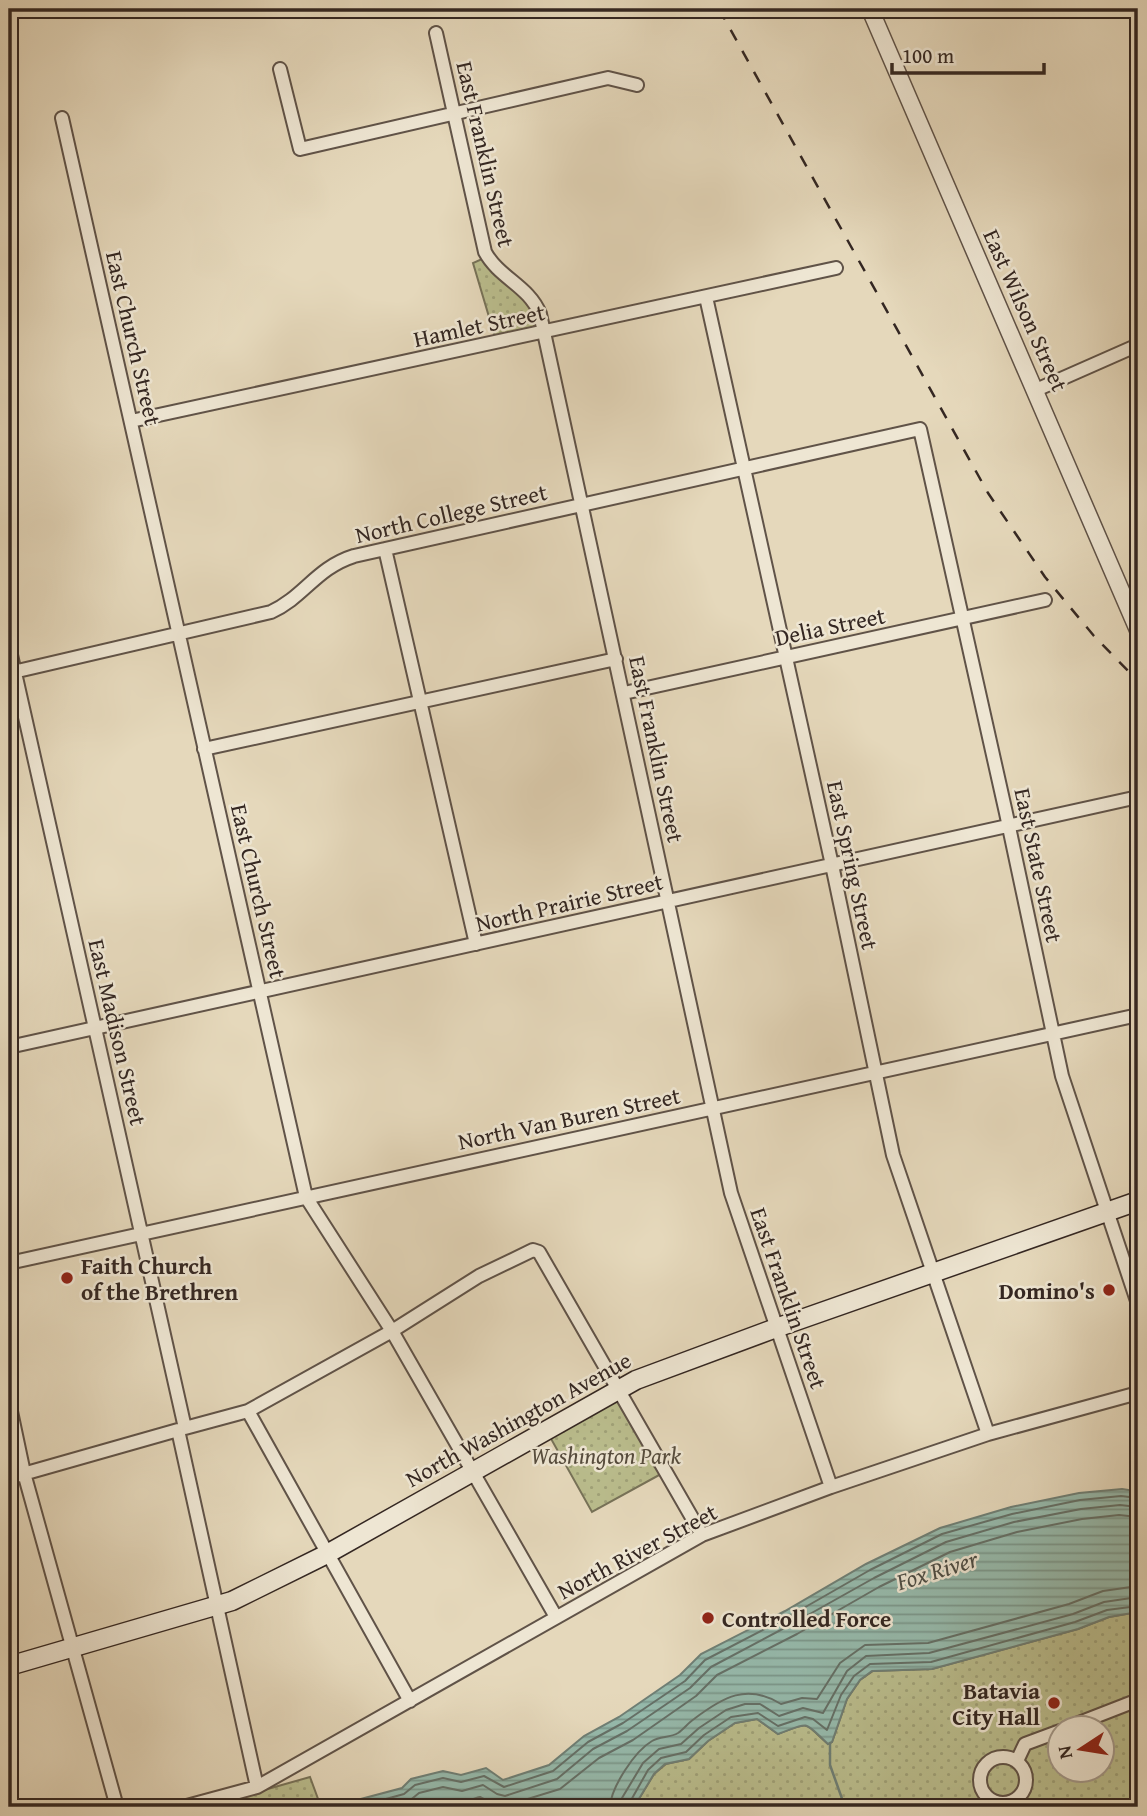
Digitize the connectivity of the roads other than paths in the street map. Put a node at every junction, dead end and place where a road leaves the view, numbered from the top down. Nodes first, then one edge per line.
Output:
1 (870, 9) edge
2 (436, 33) dead end
3 (280, 69) dead end
4 (637, 85) dead end
5 (455, 113) junction
6 (62, 118) dead end
7 (836, 268) dead end
8 (706, 297) junction
9 (544, 332) junction
10 (1138, 345) edge
11 (1036, 390) junction
12 (131, 421) junction
13 (920, 429) joint
14 (743, 469) junction
15 (582, 505) junction
16 (386, 549) junction
17 (1045, 600) dead end
18 (963, 618) junction
19 (1138, 630) edge
20 (178, 634) junction
21 (9, 646) edge
22 (786, 657) junction
23 (616, 659) junction
24 (12, 672) edge
25 (624, 693) junction
26 (422, 701) junction
27 (204, 749) junction
28 (1138, 797) edge
29 (1009, 825) junction
30 (832, 865) junction
31 (667, 901) junction
32 (477, 944) junction
33 (260, 990) junction
34 (1138, 1015) edge
35 (96, 1028) junction
36 (1053, 1034) junction
37 (9, 1047) edge
38 (876, 1072) junction
39 (713, 1109) junction
40 (306, 1197) junction
41 (1138, 1201) edge
42 (1107, 1213) junction
43 (142, 1234) junction
44 (9, 1263) edge
45 (933, 1272) junction
46 (1138, 1304) edge
47 (776, 1328) junction
48 (392, 1331) junction
49 (620, 1388) junction
50 (1138, 1392) edge
51 (9, 1402) edge
52 (248, 1411) junction
53 (182, 1429) junction
54 (988, 1434) junction
55 (474, 1472) junction
56 (24, 1473) junction
57 (9, 1478) edge
58 (831, 1487) junction
59 (702, 1535) junction
60 (327, 1554) junction
61 (217, 1606) junction
62 (556, 1617) junction
63 (74, 1648) junction
64 (9, 1666) edge
65 (1138, 1700) edge
66 (410, 1701) junction
67 (1102, 1714) edge
68 (1046, 1736) edge
69 (1017, 1761) junction
70 (257, 1787) junction
71 (986, 1803) edge
72 (117, 1807) edge
73 (183, 1807) edge

1 - 11 street, East Wilson Street
2 - 5 street, East Franklin Street
3 - 5 street
4 - 5 street
5 - 9 street, East Franklin Street
6 - 12 street, East Church Street
7 - 8 street, Hamlet Street
8 - 9 street, Hamlet Street
8 - 14 street, East Spring Street
9 - 12 street, Hamlet Street
9 - 15 street, East Franklin Street
10 - 11 street
11 - 19 street, East Wilson Street
12 - 20 street, East Church Street
13 - 14 street, North College Street
13 - 18 street, East State Street
14 - 15 street, North College Street
14 - 22 street, East Spring Street
15 - 16 street, North College Street
15 - 23 street, East Franklin Street
16 - 20 street, North College Street
16 - 26 street
17 - 18 street, Delia Street
18 - 22 street, Delia Street
18 - 29 street, East State Street
20 - 24 street, North College Street
20 - 27 street, East Church Street
21 - 24 street, East Madison Street
22 - 25 street, Delia Street
22 - 30 street, East Spring Street
23 - 25 street, East Franklin Street
23 - 26 street
24 - 35 street, East Madison Street
25 - 31 street, East Franklin Street
26 - 27 street
26 - 32 street
27 - 33 street, East Church Street
28 - 29 street, North Prairie Street
29 - 30 street, North Prairie Street
29 - 36 street, East State Street
30 - 31 street, North Prairie Street
30 - 38 street, East Spring Street
31 - 32 street, North Prairie Street
31 - 39 street, East Franklin Street
32 - 33 street, North Prairie Street
33 - 35 street, North Prairie Street
33 - 40 street, East Church Street
34 - 36 street, North Van Buren Street
35 - 37 street, North Prairie Street
35 - 43 street, East Madison Street
36 - 38 street, North Van Buren Street
36 - 42 street, East State Street
38 - 39 street, North Van Buren Street
38 - 45 street, East Spring Street
39 - 40 street, North Van Buren Street
39 - 47 street, East Franklin Street
40 - 43 street, North Van Buren Street
40 - 48 street, East Church Street
41 - 42 main road, North Washington Avenue
42 - 45 main road, North Washington Avenue
42 - 46 street, East State Street
43 - 44 street, North Van Buren Street
43 - 53 street, East Madison Street
45 - 47 main road, North Washington Avenue
45 - 54 street, East Spring Street
47 - 49 main road, North Washington Avenue
47 - 58 street, East Franklin Street
48 - 49 street
48 - 52 street
48 - 55 street, East Church Street
49 - 55 main road, North Washington Avenue
49 - 59 street
50 - 54 street, North River Street
51 - 56 street
52 - 53 street
52 - 60 street
53 - 56 street
53 - 61 street, East Madison Street
54 - 58 street, North River Street
55 - 60 main road, North Washington Avenue
55 - 62 street, East Church Street
56 - 57 street
56 - 63 street
58 - 59 street, North River Street
59 - 62 street, North River Street
60 - 61 main road, North Washington Avenue
60 - 66 street
61 - 63 main road, North Washington Avenue
61 - 70 street, East Madison Street
62 - 66 street, North River Street
63 - 64 main road, North Washington Avenue
63 - 72 street
65 - 67 street
66 - 70 street, North River Street
68 - 69 street
69 - 71 street
69 - 71 street
70 - 73 street, North River Street

